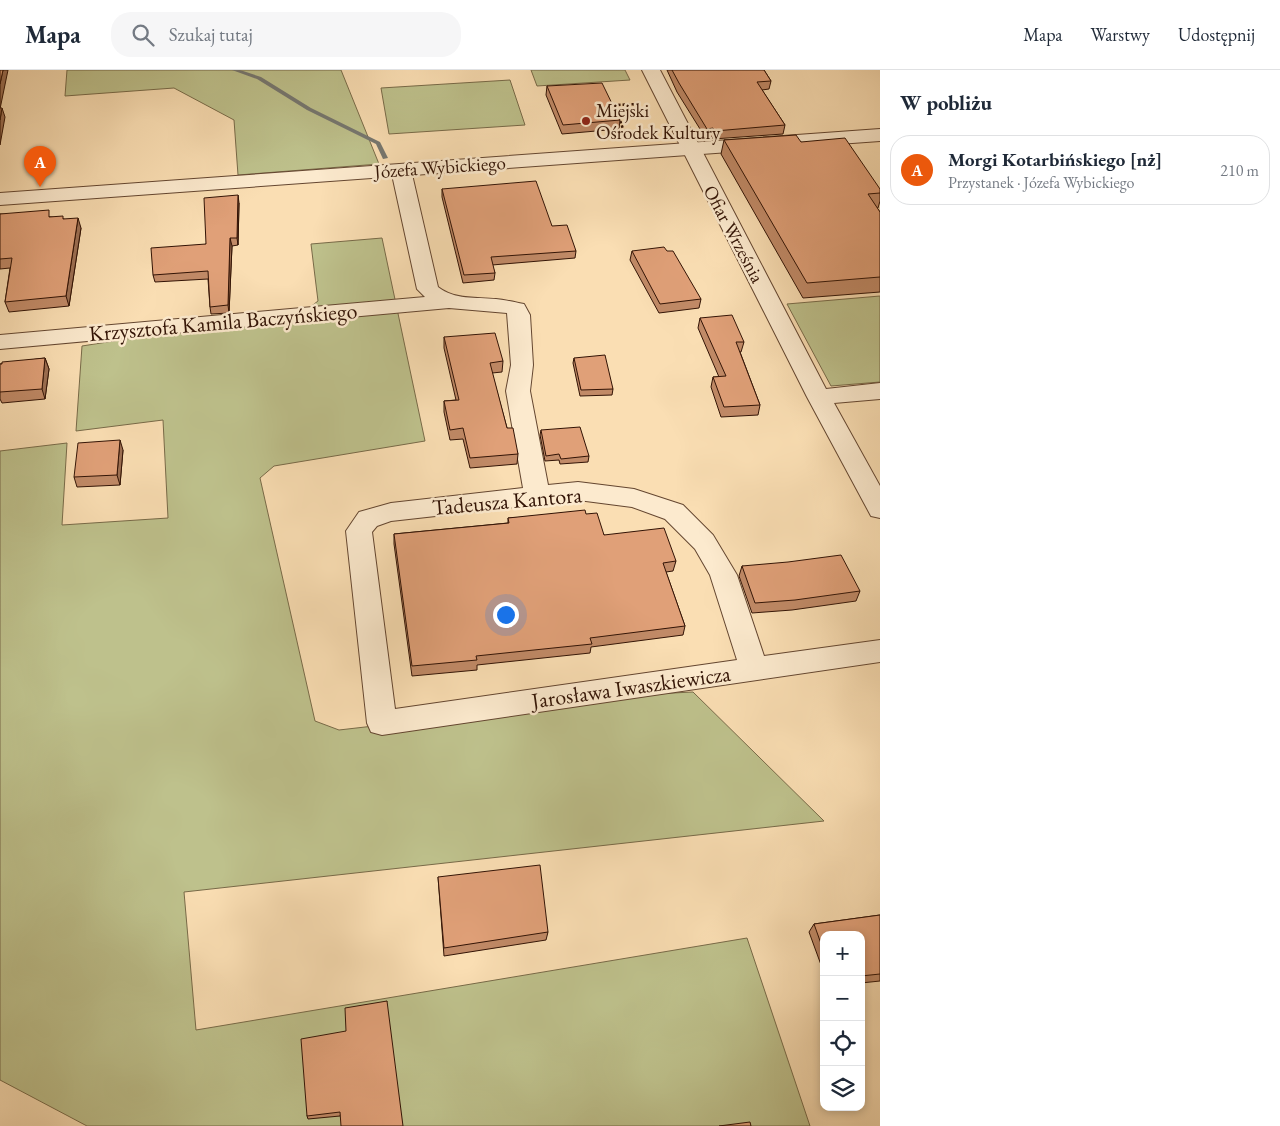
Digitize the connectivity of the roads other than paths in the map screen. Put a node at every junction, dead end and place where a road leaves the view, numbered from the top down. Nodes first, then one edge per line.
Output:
1 (651, 70) edge
2 (880, 135) edge
3 (690, 149) junction
4 (401, 170) junction
5 (0, 199) edge
6 (446, 302) junction
7 (0, 342) edge
8 (880, 392) edge
9 (819, 396) junction
10 (537, 495) junction
11 (880, 509) edge
12 (880, 651) edge
13 (754, 669) junction
14 (382, 723) joint

1 - 3 street, Ofiar Września
2 - 3 street, Józefa Wybickiego
3 - 4 street, Józefa Wybickiego
3 - 9 street, Ofiar Września
4 - 5 street, Józefa Wybickiego
4 - 6 street
6 - 7 street, Krzysztofa Kamila Baczyńskiego
6 - 10 street, Krzysztofa Kamila Baczyńskiego
8 - 9 street
9 - 11 street, Ofiar Września
10 - 13 street, Tadeusza Kantora
10 - 14 street, Tadeusza Kantora
12 - 13 street, Jarosława Iwaszkiewicza
13 - 14 street, Jarosława Iwaszkiewicza

